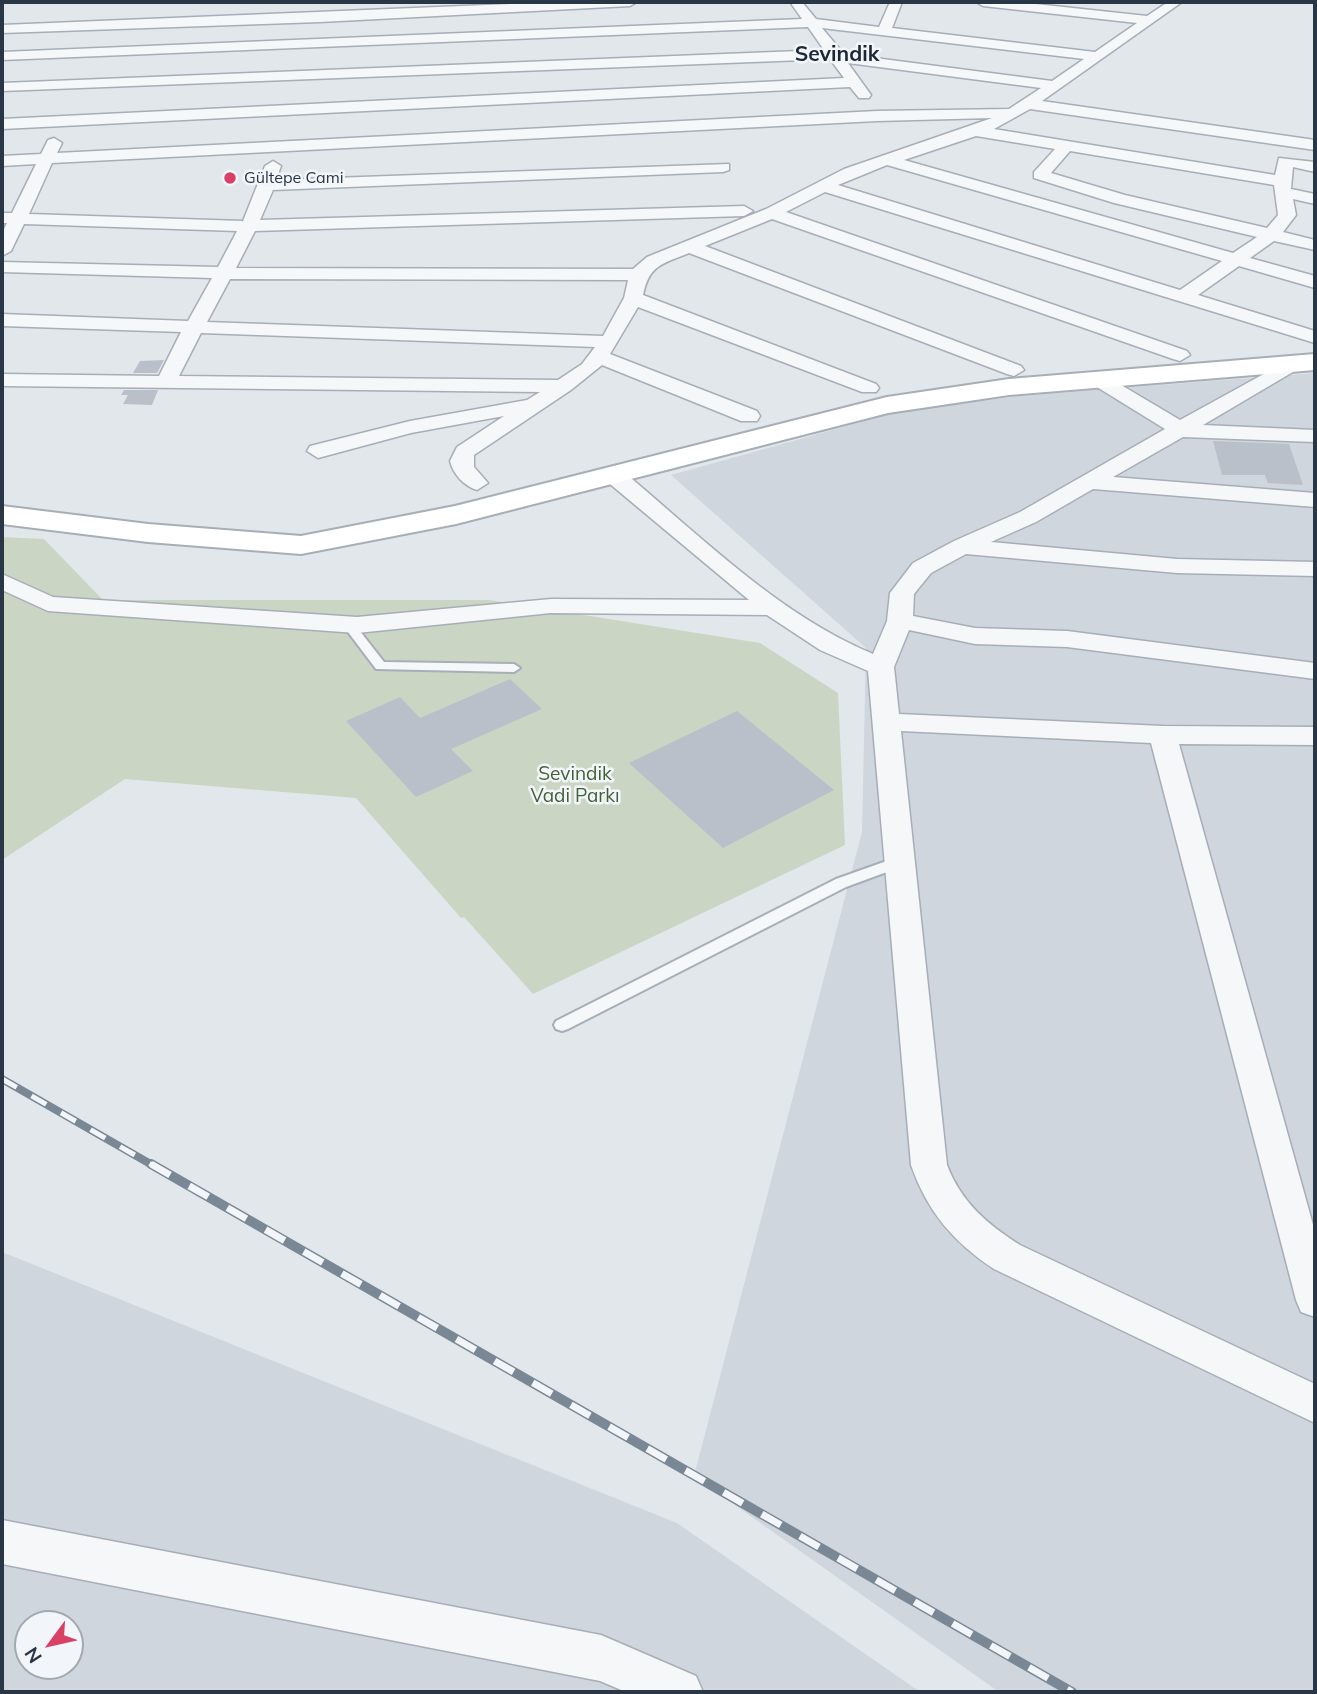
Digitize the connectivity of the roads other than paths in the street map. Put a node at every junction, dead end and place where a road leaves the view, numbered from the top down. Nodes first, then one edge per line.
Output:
1 (632, 2) edge
2 (796, 2) edge
3 (896, 2) edge
4 (1176, 2) edge
5 (980, 5) edge
6 (322, 10) edge
7 (1058, 11) edge
8 (108, 19) junction
9 (1148, 20) junction
10 (811, 23) junction
11 (647, 28) junction
12 (2, 29) edge
13 (884, 30) junction
14 (311, 43) junction
15 (94, 52) junction
16 (2, 56) edge
17 (838, 56) junction
18 (1095, 56) junction
19 (666, 60) junction
20 (303, 76) junction
21 (856, 82) junction
22 (1053, 85) junction
23 (2, 87) edge
24 (72, 102) junction
25 (1021, 108) junction
26 (293, 110) junction
27 (877, 116) junction
28 (699, 120) junction
29 (2, 124) edge
30 (976, 131) junction
31 (1289, 142) junction
32 (1315, 145) edge
33 (1066, 146) junction
34 (279, 148) junction
35 (1114, 154) junction
36 (883, 159) junction
37 (46, 160) junction
38 (2, 161) edge
39 (1285, 161) junction
40 (1315, 167) edge
41 (267, 185) junction
42 (824, 186) junction
43 (1283, 187) junction
44 (1082, 188) junction
45 (1119, 199) junction
46 (1315, 199) edge
47 (743, 211) junction
48 (772, 213) junction
49 (1093, 217) junction
50 (11, 218) edge
51 (248, 226) junction
52 (1271, 235) junction
53 (1315, 244) edge
54 (687, 246) junction
55 (2, 251) edge
56 (1037, 251) junction
57 (1237, 259) junction
58 (2, 267) edge
59 (223, 273) junction
60 (638, 275) junction
61 (1315, 282) edge
62 (1185, 295) junction
63 (632, 298) junction
64 (2, 320) edge
65 (191, 327) junction
66 (1315, 338) edge
67 (1315, 344) edge
68 (605, 349) junction
69 (1180, 355) junction
70 (1303, 363) edge
71 (1014, 370) junction
72 (2, 380) edge
73 (167, 380) junction
74 (1099, 380) junction
75 (564, 386) junction
76 (869, 388) junction
77 (539, 403) junction
78 (749, 416) junction
79 (1181, 430) junction
80 (1315, 436) edge
81 (318, 451) dead end
82 (611, 474) junction
83 (1090, 482) junction
84 (477, 483) junction
85 (2, 493) edge
86 (1315, 500) edge
87 (2, 515) edge
88 (962, 546) junction
89 (1315, 569) edge
90 (2, 581) edge
91 (774, 608) junction
92 (900, 621) junction
93 (348, 624) junction
94 (881, 667) junction
95 (514, 668) dead end
96 (1315, 671) edge
97 (884, 722) junction
98 (1163, 735) junction
99 (1315, 736) edge
100 (898, 862) junction
101 (562, 1025) dead end
102 (1315, 1300) edge
103 (1315, 1404) edge
104 (2, 1542) edge
105 (680, 1692) edge

1 - 6 street
1 - 11 street
2 - 10 street
3 - 13 street
4 - 9 street
5 - 7 street
6 - 8 street
6 - 14 street
7 - 9 street
8 - 12 street
8 - 15 street
9 - 18 street
10 - 11 street
10 - 13 street
10 - 17 street
11 - 14 street
11 - 19 street
13 - 18 street
14 - 15 street
14 - 20 street
15 - 16 street
15 - 24 street
17 - 19 street
17 - 21 street
17 - 22 street
18 - 22 street
19 - 20 street
19 - 28 street
20 - 24 street
20 - 26 street
21 - 27 street
21 - 28 street
22 - 25 street
23 - 24 street
24 - 26 street
24 - 29 street
24 - 37 street
25 - 27 street
25 - 30 street
25 - 31 street
26 - 28 street
26 - 34 street
27 - 28 street
27 - 36 street
28 - 34 street
28 - 41 street
30 - 33 street
30 - 36 street
31 - 32 street
31 - 39 street
33 - 35 street
33 - 44 street
34 - 37 street
34 - 41 street
35 - 43 street
35 - 44 street
36 - 42 street
36 - 49 street
37 - 38 street
37 - 50 street
39 - 40 street
39 - 43 street
41 - 51 street
42 - 48 street
42 - 56 street
43 - 46 street
43 - 52 street
44 - 45 street
45 - 49 street
45 - 52 street
47 - 48 street
47 - 51 street
47 - 54 street
48 - 69 street
49 - 56 street
49 - 57 street
50 - 51 street
50 - 55 street
51 - 59 street
52 - 53 street
52 - 57 street
54 - 60 street
54 - 71 street
56 - 62 street
57 - 61 street
57 - 62 street
58 - 59 street
59 - 60 street
59 - 65 street
60 - 63 street
62 - 66 street
63 - 68 street
63 - 76 street
64 - 65 street
65 - 68 street
65 - 73 street
67 - 69 main road
68 - 75 street
68 - 78 street
69 - 71 main road
70 - 74 main road
70 - 79 street
71 - 76 main road
72 - 73 street
73 - 75 street
74 - 79 street
74 - 82 main road
75 - 77 street
76 - 78 main road
77 - 81 street
77 - 84 street
78 - 84 main road
79 - 80 street
79 - 83 street
82 - 87 main road
82 - 91 street
83 - 86 street
83 - 88 street
84 - 85 main road
88 - 89 street
88 - 92 street
90 - 93 street
91 - 93 street
91 - 94 street
92 - 94 street
92 - 96 street
93 - 95 lane
94 - 97 street
97 - 98 street
97 - 100 street
98 - 99 street
98 - 102 street
100 - 101 lane
100 - 103 street
104 - 105 street

